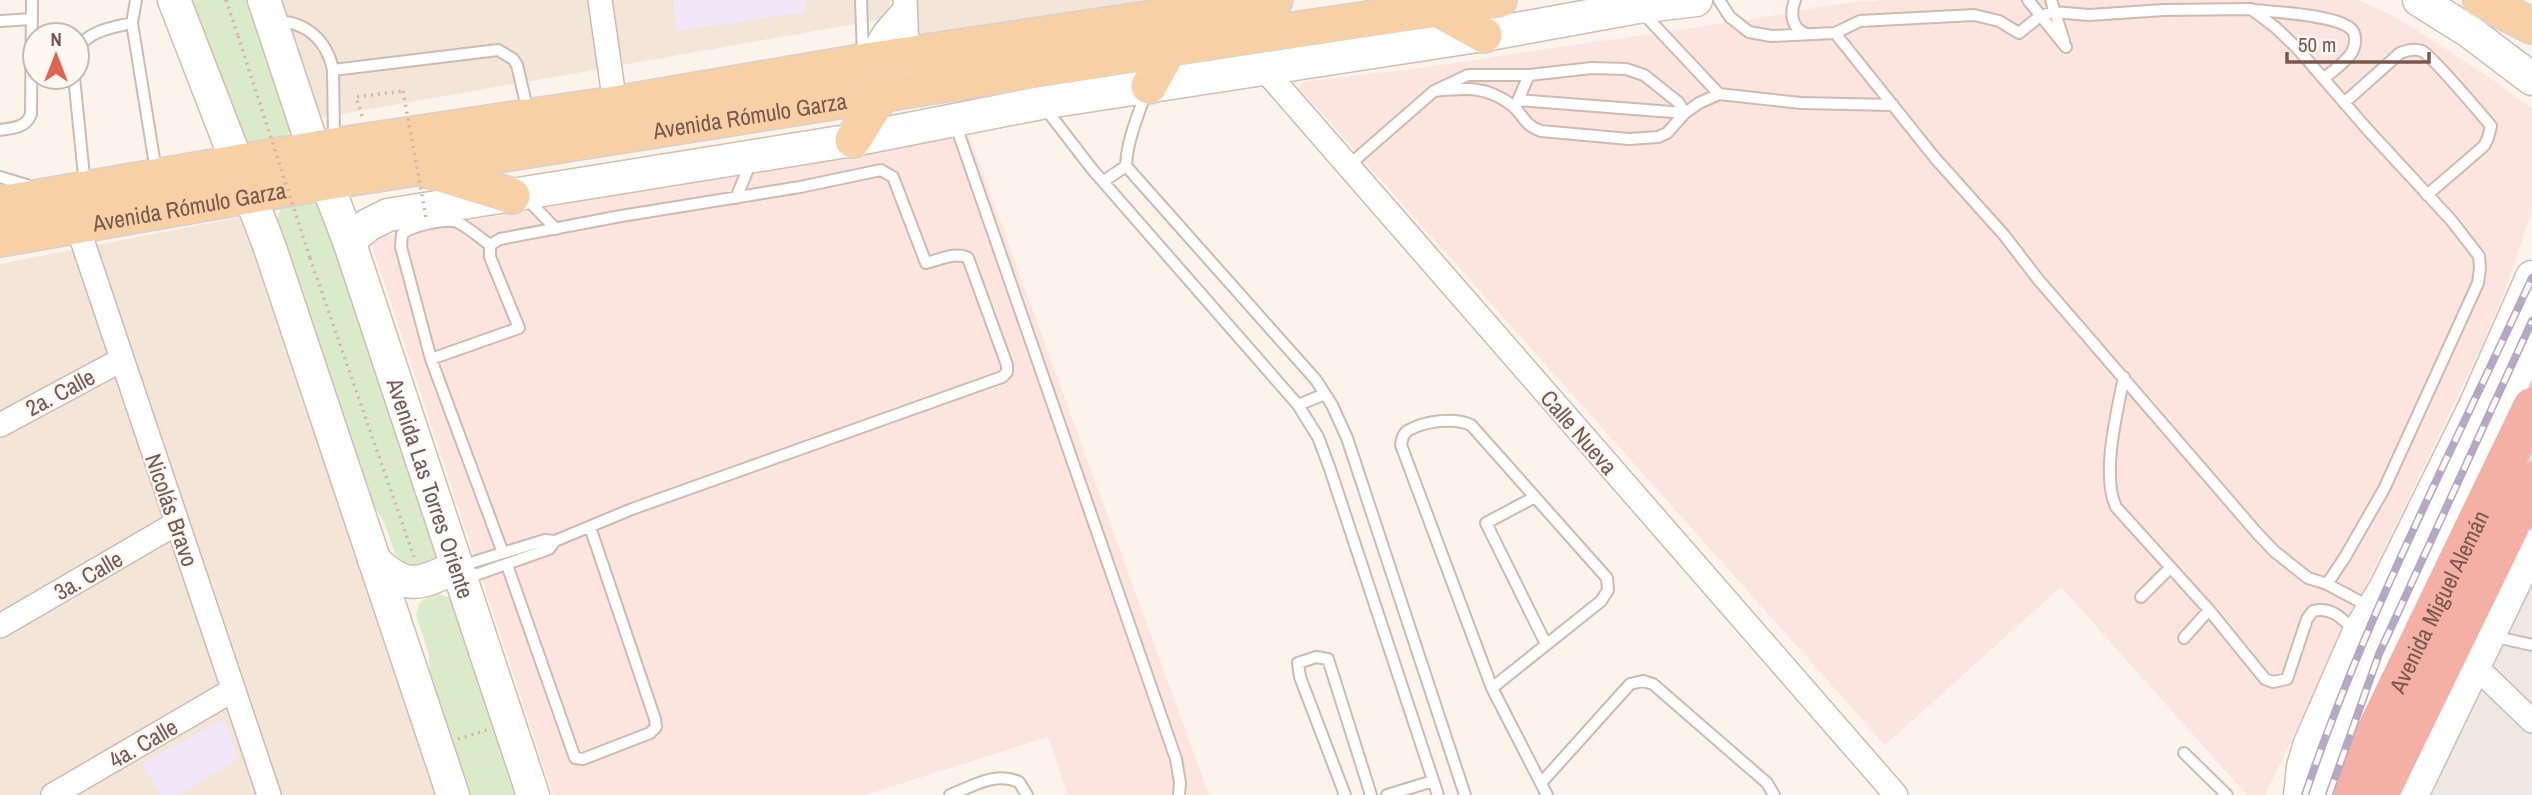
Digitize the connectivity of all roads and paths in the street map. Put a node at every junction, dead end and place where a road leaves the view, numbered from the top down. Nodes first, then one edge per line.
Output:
1 (32, 0) edge
2 (136, 0) edge
3 (174, 0) edge
4 (226, 0) edge
5 (600, 0) edge
6 (861, 0) edge
7 (1275, 0) edge
8 (1499, 0) edge
9 (1696, 0) edge
10 (1719, 0) edge
11 (1795, 0) edge
12 (2028, 0) edge
13 (2419, 0) edge
14 (2481, 0) edge
15 (905, 5) edge
16 (2052, 6) edge
17 (1638, 7) junction
18 (2251, 9) junction
19 (267, 10) edge
20 (1439, 10) junction
21 (2040, 16) junction
22 (32, 19) junction
23 (0, 21) edge
24 (132, 23) junction
25 (2528, 27) edge
26 (1835, 33) junction
27 (1809, 34) junction
28 (91, 35) edge
29 (1484, 35) junction
30 (1169, 49) junction
31 (908, 56) junction
32 (865, 61) junction
33 (1263, 68) junction
34 (333, 70) junction
35 (1529, 75) junction
36 (2324, 78) junction
37 (2532, 79) edge
38 (1149, 86) junction
39 (75, 91) edge
40 (1434, 91) junction
41 (894, 93) junction
42 (1719, 94) junction
43 (1041, 103) junction
44 (2344, 103) junction
45 (615, 104) junction
46 (1516, 104) junction
47 (1892, 105) junction
48 (1685, 113) junction
49 (529, 117) junction
50 (954, 120) junction
51 (0, 130) edge
52 (853, 139) junction
53 (370, 141) junction
54 (754, 156) junction
55 (324, 159) junction
56 (1126, 166) junction
57 (418, 167) junction
58 (1347, 167) junction
59 (0, 177) edge
60 (157, 177) junction
61 (244, 180) junction
62 (1104, 181) junction
63 (85, 190) junction
64 (518, 195) junction
65 (2427, 195) junction
66 (51, 196) junction
67 (736, 198) junction
68 (0, 204) edge
69 (426, 218) dead end
70 (76, 226) junction
71 (556, 229) junction
72 (0, 239) edge
73 (349, 241) junction
74 (490, 245) junction
75 (2532, 277) edge
76 (2532, 343) edge
77 (431, 359) junction
78 (121, 360) junction
79 (2124, 377) junction
80 (1325, 394) junction
81 (1298, 405) junction
82 (2501, 409) edge
83 (0, 425) edge
84 (2532, 481) edge
85 (1535, 497) junction
86 (177, 523) junction
87 (590, 527) junction
88 (555, 541) junction
89 (503, 553) junction
90 (2529, 559) edge
91 (374, 560) junction
92 (507, 565) junction
93 (2169, 569) junction
94 (459, 573) junction
95 (422, 582) junction
96 (2327, 584) junction
97 (2141, 597) dead end
98 (2208, 610) junction
99 (2376, 621) junction
100 (0, 626) edge
101 (398, 632) junction
102 (2489, 636) junction
103 (2184, 638) dead end
104 (1546, 644) junction
105 (2532, 645) edge
106 (2474, 666) junction
107 (1492, 688) junction
108 (233, 690) junction
109 (509, 722) junction
110 (2532, 722) edge
111 (436, 747) junction
112 (2184, 752) dead end
113 (1433, 781) junction
114 (1542, 782) junction
115 (53, 795) edge
116 (269, 795) edge
117 (453, 795) edge
118 (533, 795) edge
119 (950, 795) edge
120 (1027, 795) edge
121 (1179, 795) edge
122 (1345, 795) edge
123 (1371, 795) edge
124 (1387, 795) edge
125 (1438, 795) edge
126 (1465, 795) edge
127 (1547, 795) edge
128 (1773, 795) edge
129 (1896, 795) edge
130 (2227, 795) edge
131 (2300, 795) edge
132 (2316, 795) edge
133 (2345, 795) edge
134 (2379, 795) edge
135 (2412, 795) edge

1 - 22 lane
2 - 24 lane
3 - 61 street
4 - 95 path, bridge
5 - 45 street
6 - 32 lane
7 - 31 main road, Avenida Rómulo Garza
8 - 20 main road, Avenida Rómulo Garza
9 - 17 street
10 - 27 lane
11 - 27 lane
12 - 21 lane
13 - 37 street
14 - 25 main road
15 - 31 street
15 - 32 street
16 - 18 lane
16 - 21 lane
16 - 21 lane
17 - 29 street
17 - 42 lane
18 - 36 lane
18 - 36 lane
19 - 34 lane
19 - 55 street, Avenida Las Torres Oriente
20 - 29 main road
20 - 30 main road, Avenida Rómulo Garza
21 - 26 lane
22 - 23 lane
22 - 51 lane
24 - 28 lane
24 - 60 lane
26 - 27 lane
26 - 47 lane
29 - 33 street
30 - 38 main road
30 - 41 main road, Avenida Rómulo Garza
31 - 32 main road, Avenida Rómulo Garza
31 - 41 street
32 - 45 main road, Avenida Rómulo Garza
33 - 38 street
33 - 58 street, Calle Nueva
34 - 49 lane
34 - 55 lane
35 - 40 lane
35 - 46 lane
35 - 48 lane
36 - 44 lane
38 - 43 street
38 - 56 lane
39 - 63 lane
40 - 46 lane
40 - 58 lane
41 - 52 main road
41 - 57 main road, Avenida Rómulo Garza
42 - 47 lane
42 - 48 lane
43 - 50 street
43 - 62 lane
44 - 65 lane
44 - 65 lane
45 - 49 main road, Avenida Rómulo Garza
46 - 48 lane
46 - 48 lane
47 - 79 lane
49 - 53 main road, Avenida Rómulo Garza
50 - 52 street
50 - 121 lane
52 - 54 street
53 - 55 main road, Avenida Rómulo Garza
53 - 69 path, bridge
54 - 64 street
54 - 67 lane
55 - 57 main road, Avenida Rómulo Garza
55 - 61 main road, Avenida Rómulo Garza
55 - 73 street, Avenida Las Torres Oriente
56 - 62 lane
56 - 80 lane
57 - 64 main road
58 - 129 street, Calle Nueva
59 - 66 lane
60 - 61 main road, Avenida Rómulo Garza
60 - 63 main road, Avenida Rómulo Garza
61 - 70 main road, Avenida Rómulo Garza
61 - 91 street
62 - 81 lane
63 - 66 main road, Avenida Rómulo Garza
64 - 71 lane
64 - 73 street
65 - 96 lane
66 - 68 main road, Avenida Rómulo Garza
67 - 71 lane
67 - 87 lane
70 - 72 main road, Avenida Rómulo Garza
70 - 78 street, Nicolás Bravo
71 - 74 lane
73 - 94 street, Avenida Las Torres Oriente
74 - 77 lane
74 - 77 lane
75 - 82 street
76 - 82 street
77 - 89 lane
78 - 83 street, 2a. Calle
78 - 86 street, Nicolás Bravo
79 - 93 lane
79 - 96 lane
80 - 81 lane
80 - 126 lane
81 - 113 lane
82 - 99 street
82 - 133 highway, Avenida Miguel Alemán
84 - 134 highway, Avenida Miguel Alemán
85 - 104 lane
85 - 104 lane
85 - 107 lane
86 - 100 street, 3a. Calle
86 - 108 street, Nicolás Bravo
87 - 88 lane
87 - 92 lane
88 - 89 lane
88 - 92 lane
89 - 94 lane
90 - 102 street
91 - 95 street
91 - 101 street
92 - 94 lane
93 - 97 lane
93 - 98 lane
94 - 95 street
94 - 101 street
94 - 109 street, Avenida Las Torres Oriente
96 - 99 lane
98 - 99 lane
98 - 103 lane
99 - 131 street
99 - 132 street
101 - 111 street
102 - 105 lane
102 - 106 street
104 - 107 lane
106 - 110 street
106 - 135 street
107 - 114 lane
108 - 115 street, 4a. Calle
108 - 116 street, Nicolás Bravo
109 - 111 path
109 - 118 street, Avenida Las Torres Oriente
111 - 117 street
112 - 130 lane
113 - 124 lane
113 - 125 lane
114 - 127 lane
114 - 128 lane
119 - 120 lane
122 - 123 lane

